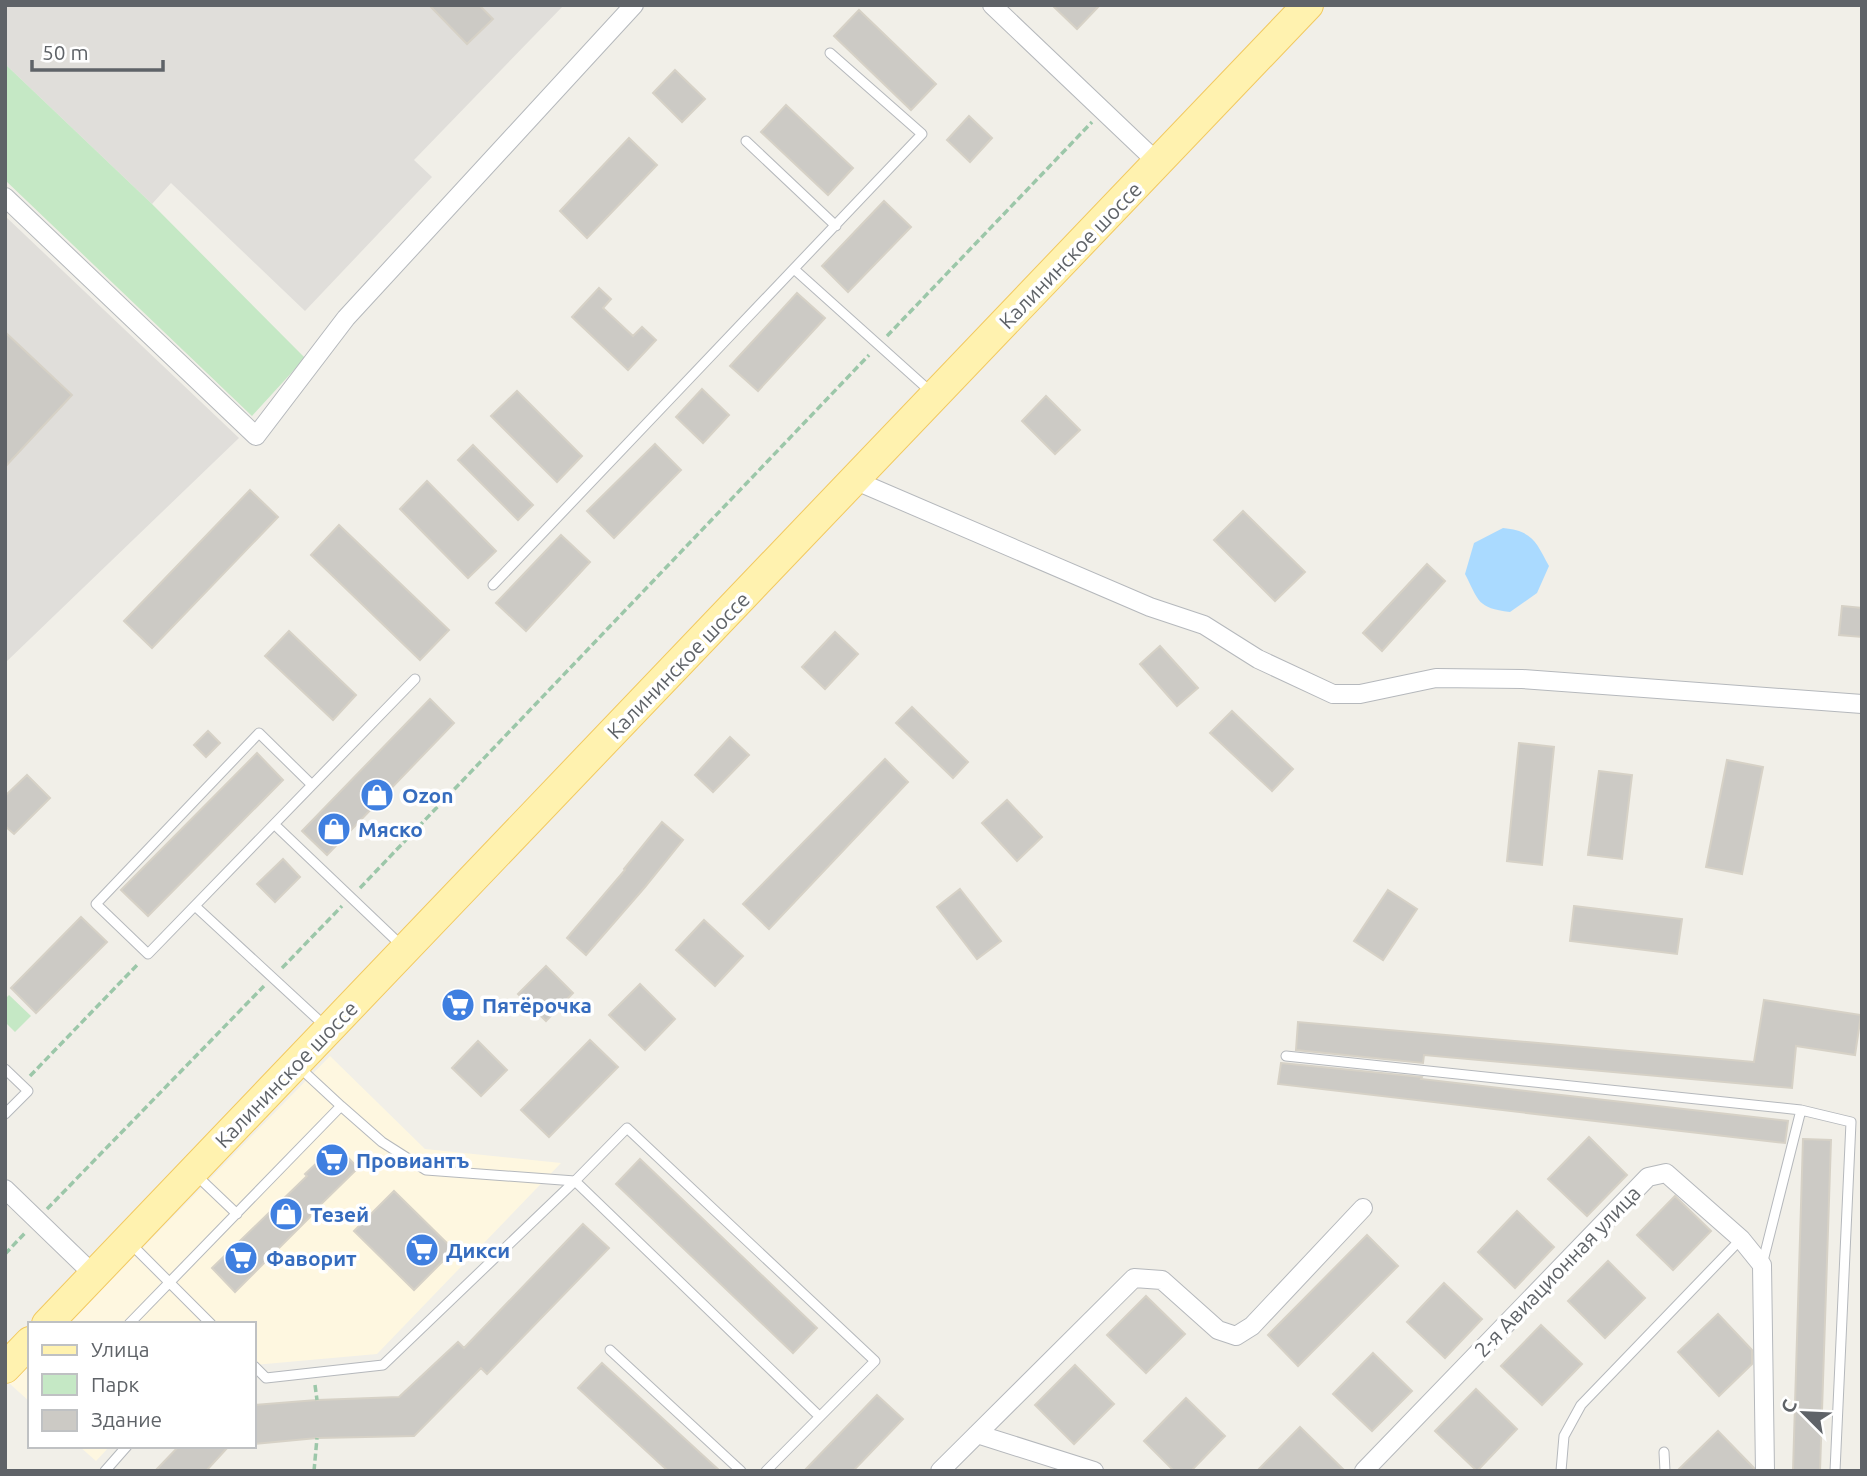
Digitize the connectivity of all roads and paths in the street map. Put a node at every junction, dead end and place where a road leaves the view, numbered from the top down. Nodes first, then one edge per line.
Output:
1 (634, 5) edge
2 (992, 5) edge
3 (1305, 6) edge
4 (830, 53) dead end
5 (1102, 111) junction
6 (746, 141) dead end
7 (1157, 163) junction
8 (5, 197) edge
9 (836, 226) junction
10 (794, 269) junction
11 (879, 345) junction
12 (935, 396) junction
13 (854, 480) junction
14 (493, 585) dead end
15 (415, 679) dead end
16 (1862, 704) edge
17 (312, 785) junction
18 (275, 825) junction
19 (351, 897) junction
20 (195, 906) junction
21 (406, 949) junction
22 (148, 954) junction
23 (273, 978) junction
24 (329, 1029) junction
25 (1286, 1056) dead end
26 (296, 1064) junction
27 (5, 1069) edge
28 (21, 1085) junction
29 (341, 1107) junction
30 (1801, 1110) junction
31 (5, 1114) edge
32 (193, 1171) junction
33 (575, 1181) junction
34 (5, 1189) edge
35 (1363, 1208) dead end
36 (237, 1213) junction
37 (37, 1220) junction
38 (1741, 1239) junction
39 (127, 1240) junction
40 (5, 1254) edge
41 (1762, 1265) junction
42 (94, 1275) junction
43 (170, 1283) junction
44 (55, 1321) edge
45 (132, 1322) edge
46 (209, 1322) edge
47 (28, 1344) edge
48 (610, 1350) dead end
49 (5, 1368) edge
50 (256, 1368) edge
51 (266, 1378) junction
52 (256, 1379) edge
53 (820, 1416) junction
54 (976, 1434) junction
55 (317, 1438) dead end
56 (125, 1448) edge
57 (1664, 1452) dead end
58 (104, 1471) edge
59 (314, 1471) edge
60 (741, 1471) edge
61 (766, 1471) edge
62 (940, 1471) edge
63 (1094, 1471) edge
64 (1364, 1471) edge
65 (1561, 1471) edge
66 (1664, 1471) edge
67 (1765, 1471) edge
68 (1835, 1471) edge

1 - 8 street
2 - 5 street
3 - 7 main road, Калининское шоссе
4 - 9 lane
5 - 7 street
5 - 11 path
6 - 9 lane
7 - 12 main road, Калининское шоссе
9 - 10 lane
10 - 11 lane
10 - 14 lane
11 - 12 lane
11 - 19 path
12 - 13 main road, Калининское шоссе
13 - 16 street
13 - 21 main road, Калининское шоссе
15 - 17 lane
17 - 18 lane
17 - 22 lane
18 - 19 lane
18 - 20 lane
19 - 21 lane
19 - 23 path
20 - 22 lane
20 - 23 lane
21 - 24 main road, Калининское шоссе
22 - 28 path
23 - 24 lane
23 - 37 path
24 - 26 main road, Калининское шоссе
25 - 30 lane
26 - 29 lane
26 - 32 main road, Калининское шоссе
27 - 28 lane
28 - 31 lane
29 - 33 lane
29 - 36 lane
30 - 41 lane
30 - 68 lane
32 - 36 lane
32 - 39 main road, Калининское шоссе
33 - 51 lane
33 - 53 lane
33 - 53 lane
34 - 37 street
35 - 54 street
36 - 43 lane
37 - 40 path
37 - 42 street
38 - 41 street, 2-я Авиационная улица
38 - 64 street, 2-я Авиационная улица
38 - 65 lane
39 - 42 main road, Калининское шоссе
39 - 43 lane
41 - 67 street
42 - 44 main road, Калининское шоссе
43 - 45 lane
43 - 46 lane
47 - 49 main road
48 - 60 lane
50 - 51 lane
51 - 52 lane
53 - 61 lane
54 - 62 street
54 - 63 street
55 - 59 path
56 - 58 lane
57 - 66 lane

